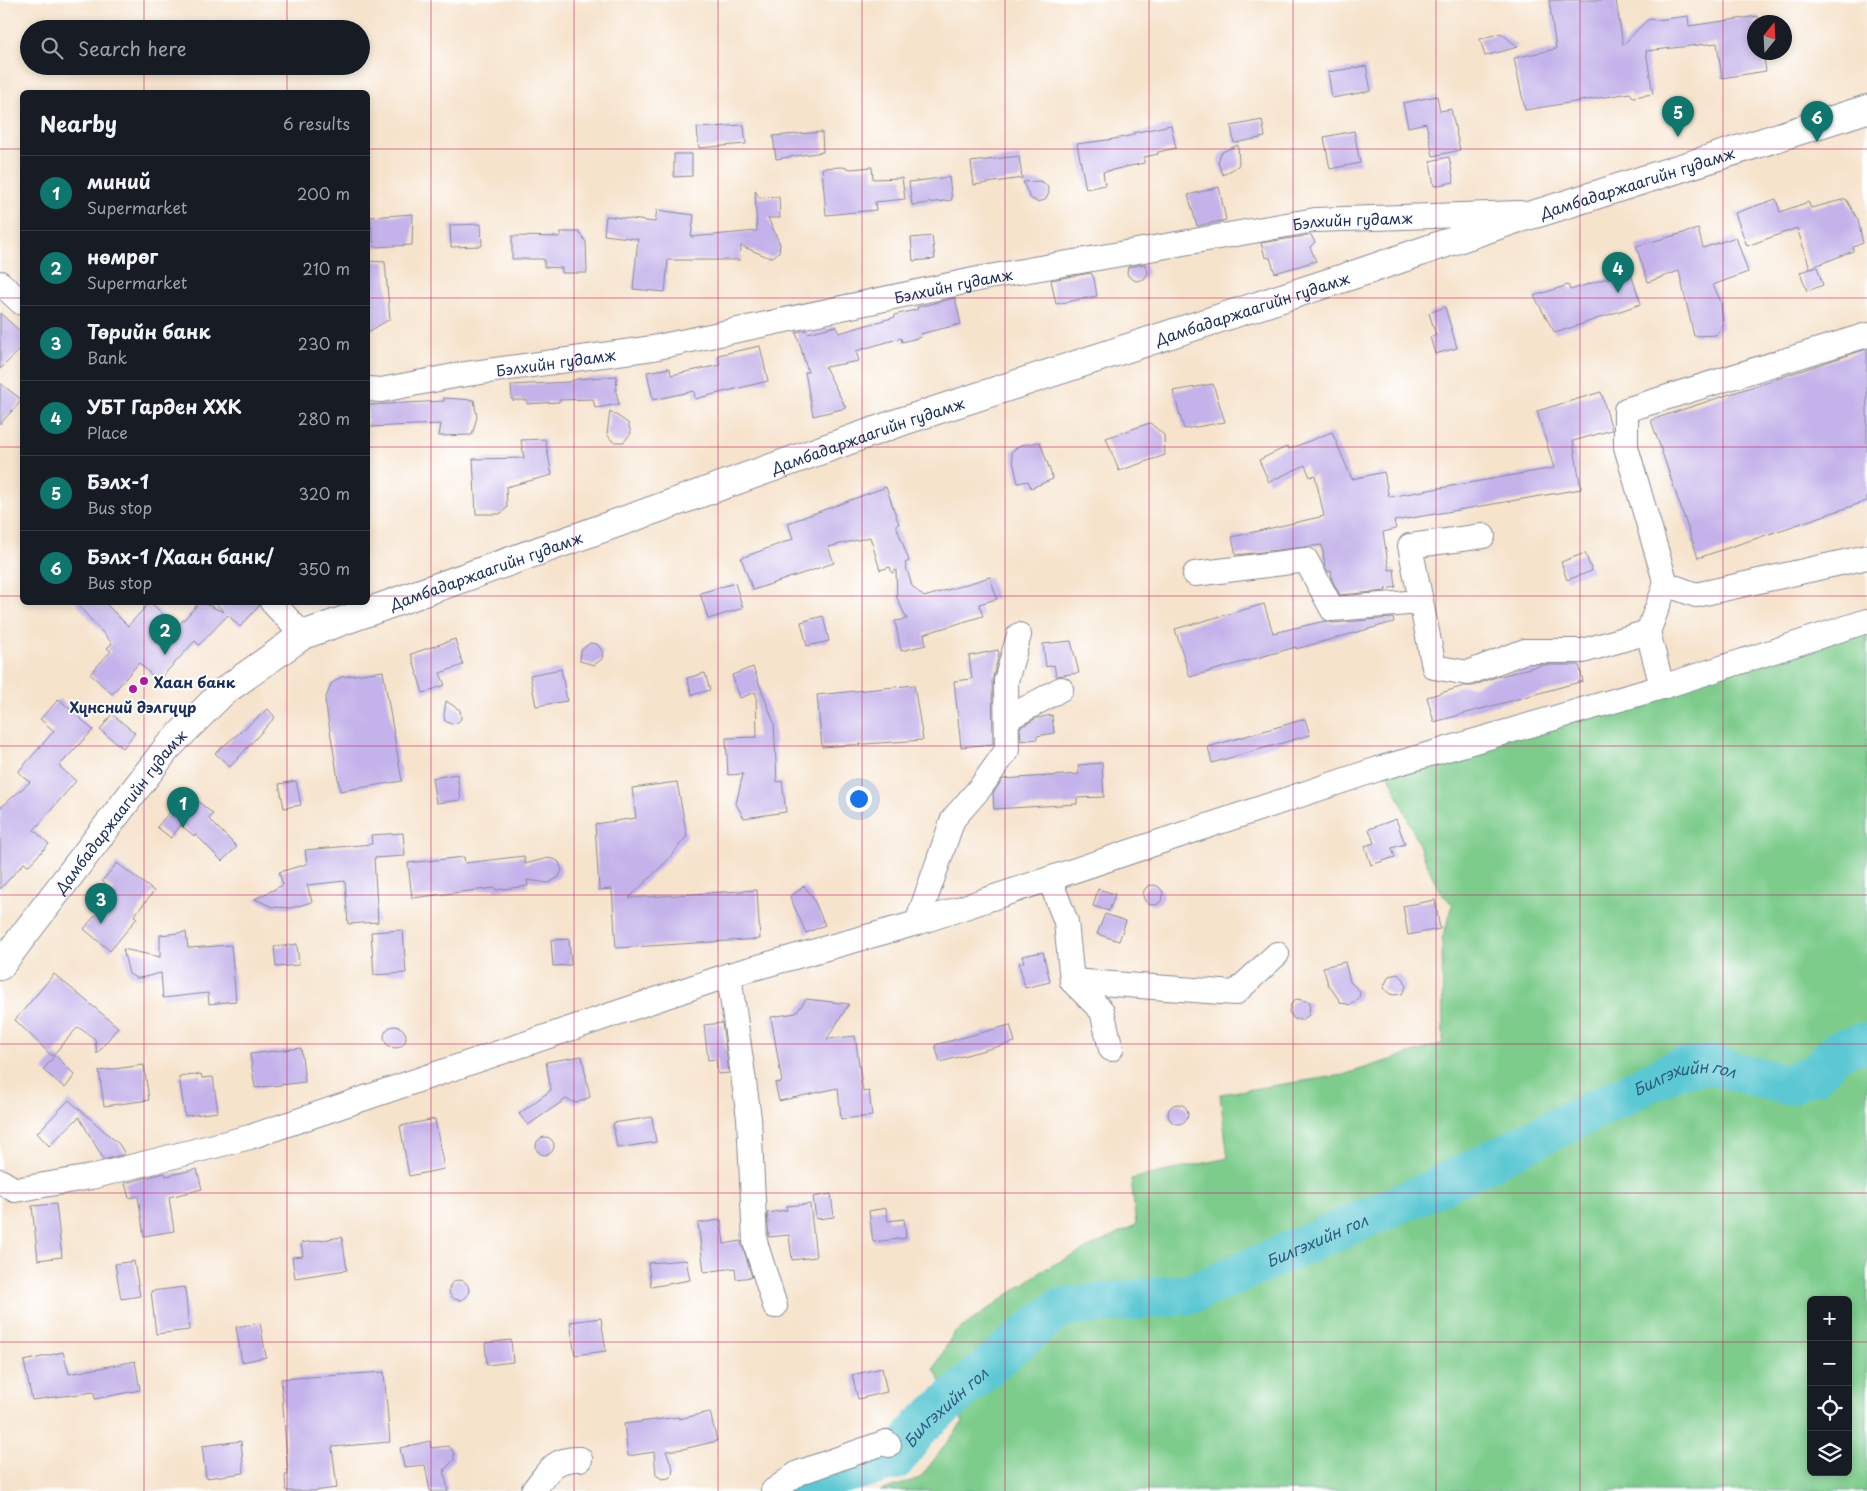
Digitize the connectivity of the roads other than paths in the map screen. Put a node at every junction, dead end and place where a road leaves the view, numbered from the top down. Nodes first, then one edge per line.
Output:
1 (1867, 109) edge
2 (1542, 212) junction
3 (0, 283) edge
4 (20, 301) edge
5 (1867, 335) edge
6 (370, 388) edge
7 (1483, 536) dead end
8 (1867, 557) edge
9 (1195, 574) dead end
10 (1666, 584) junction
11 (1421, 602) junction
12 (275, 605) edge
13 (1867, 621) edge
14 (1648, 632) junction
15 (303, 635) junction
16 (1019, 635) dead end
17 (1662, 687) junction
18 (1061, 689) dead end
19 (1006, 719) junction
20 (1050, 880) junction
21 (917, 924) junction
22 (1277, 954) dead end
23 (0, 966) edge
24 (729, 975) junction
25 (1072, 982) junction
26 (1110, 1049) dead end
27 (0, 1181) edge
28 (775, 1306) dead end
29 (889, 1445) dead end
30 (580, 1458) dead end
31 (533, 1491) edge
32 (773, 1491) edge

1 - 2 main road, Дамбадаржаагийн гудамж
2 - 6 street, Бэлхийн гудамж
2 - 15 main road, Дамбадаржаагийн гудамж
3 - 4 street
5 - 10 street
7 - 11 street
8 - 10 street
9 - 11 street
10 - 14 street
11 - 14 street
12 - 15 street
13 - 17 street
14 - 17 street
15 - 23 main road, Дамбадаржаагийн гудамж
16 - 19 street
17 - 20 street
18 - 19 street
19 - 21 street
20 - 21 street
20 - 25 street
21 - 24 street
22 - 25 street
24 - 27 street
24 - 28 street
25 - 26 street
29 - 32 street
30 - 31 street

